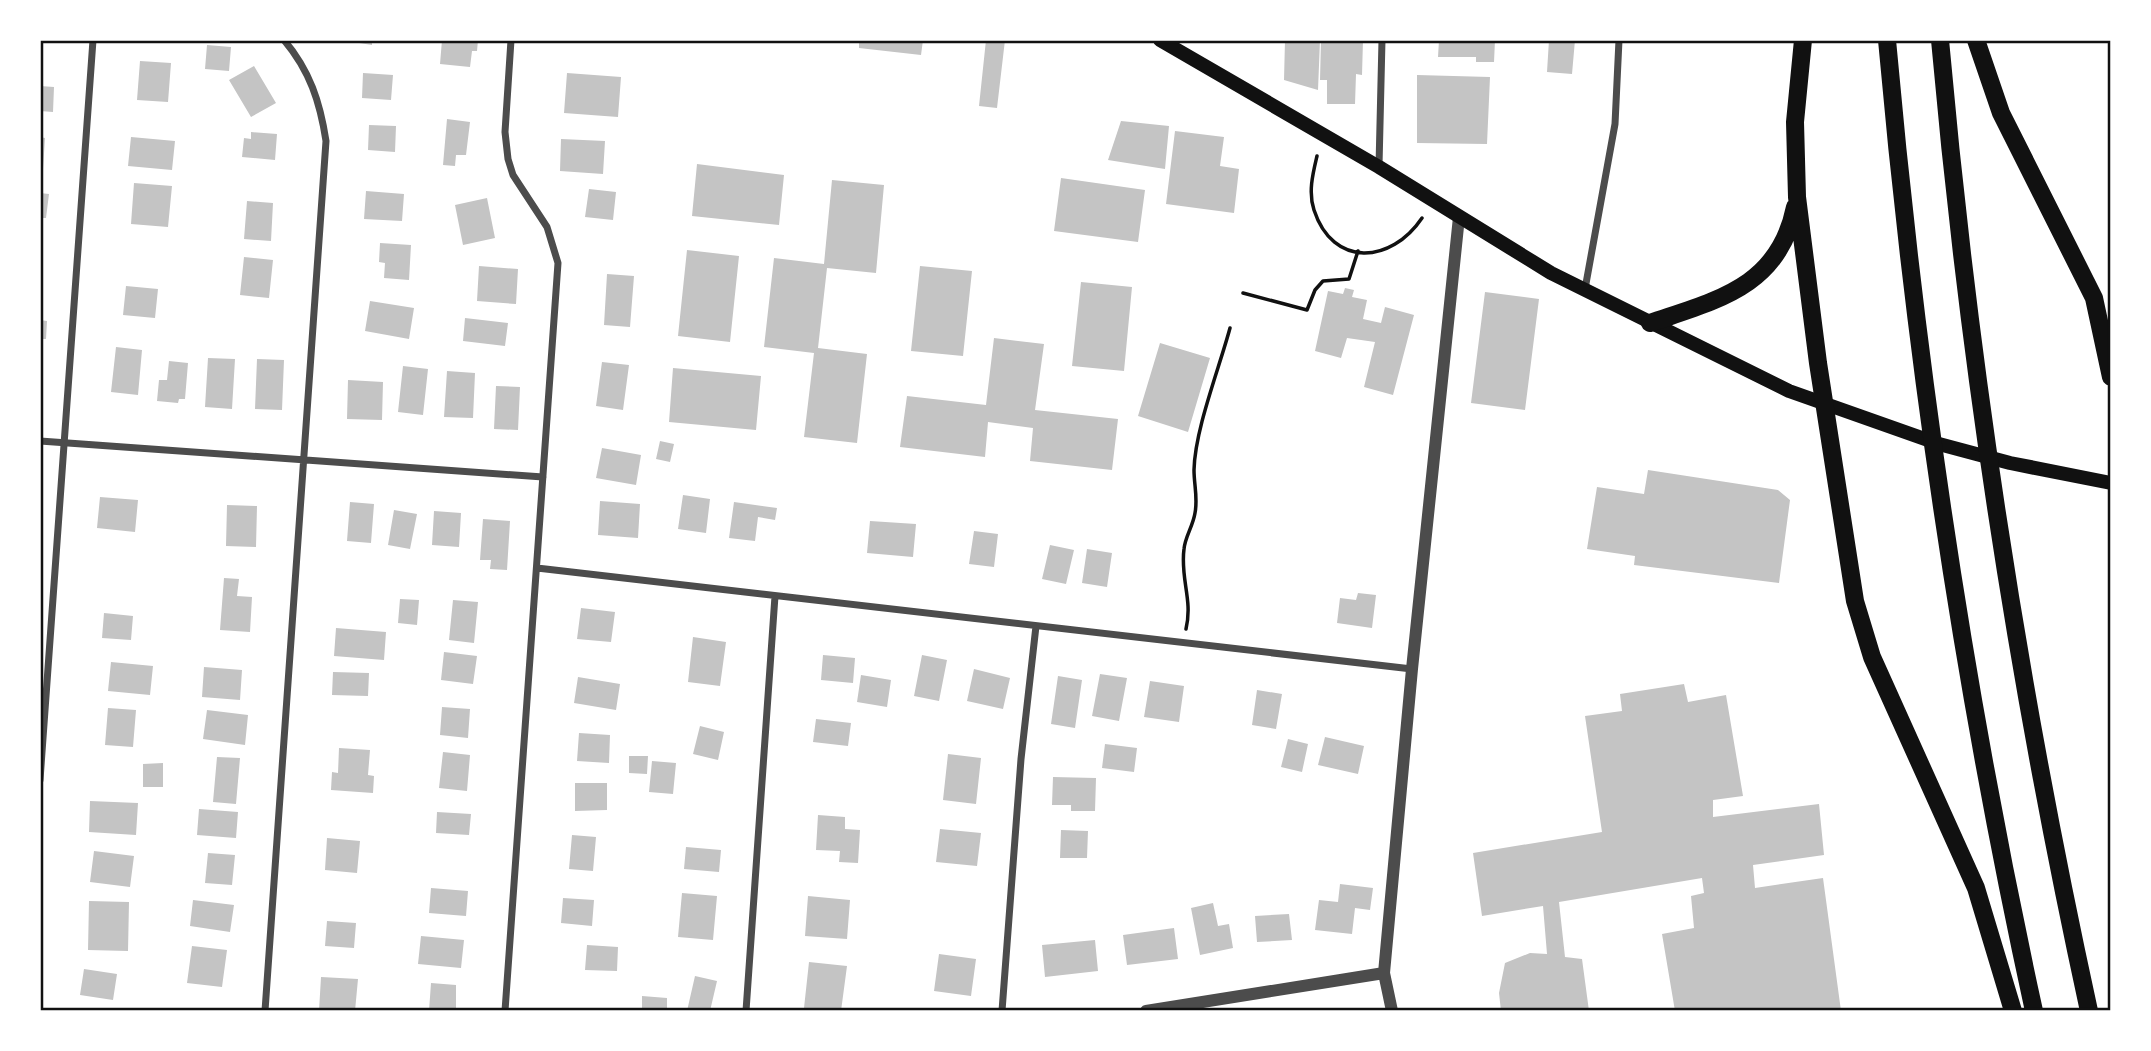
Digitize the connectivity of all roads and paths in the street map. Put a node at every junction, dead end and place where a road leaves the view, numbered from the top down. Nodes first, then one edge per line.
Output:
1 (93, 40) edge
2 (284, 40) edge
3 (511, 40) edge
4 (1160, 40) edge
5 (1382, 40) edge
6 (1619, 40) edge
7 (1802, 40) edge
8 (1887, 40) edge
9 (1940, 40) edge
10 (1976, 40) edge
11 (1317, 156) dead end
12 (1379, 167) junction
13 (1797, 197) junction
14 (1459, 217) junction
15 (1422, 218) dead end
16 (1358, 251) junction
17 (1585, 289) junction
18 (1243, 293) dead end
19 (1650, 323) junction
20 (1230, 328) dead end
21 (2111, 377) edge
22 (1825, 405) junction
23 (40, 441) edge
24 (64, 443) junction
25 (304, 459) junction
26 (543, 477) junction
27 (2111, 483) edge
28 (537, 568) junction
29 (775, 596) junction
30 (1036, 626) junction
31 (1182, 642) junction
32 (1412, 669) junction
33 (40, 780) edge
34 (1384, 973) junction
35 (1165, 1009) edge
36 (265, 1011) edge
37 (505, 1011) edge
38 (746, 1011) edge
39 (1002, 1011) edge
40 (1146, 1011) edge
41 (1392, 1011) edge
42 (2013, 1011) edge
43 (2034, 1011) edge
44 (2089, 1011) edge

1 - 24 street
2 - 25 street
3 - 26 street
4 - 12 main road
5 - 12 street
6 - 17 street
7 - 13 highway
8 - 43 highway
9 - 44 highway
10 - 21 highway
11 - 16 path
12 - 14 main road
13 - 19 highway
13 - 22 highway
14 - 17 main road
14 - 32 street
15 - 16 path
16 - 18 path
17 - 19 main road
19 - 22 main road
20 - 31 path
22 - 27 main road
22 - 42 highway
23 - 24 street
24 - 25 street
24 - 33 street
25 - 26 street
25 - 36 street
26 - 28 street
28 - 29 street
28 - 37 street
29 - 30 street
29 - 38 street
30 - 31 street
30 - 39 street
31 - 32 street
32 - 34 street
34 - 35 street
34 - 41 street
35 - 40 street

